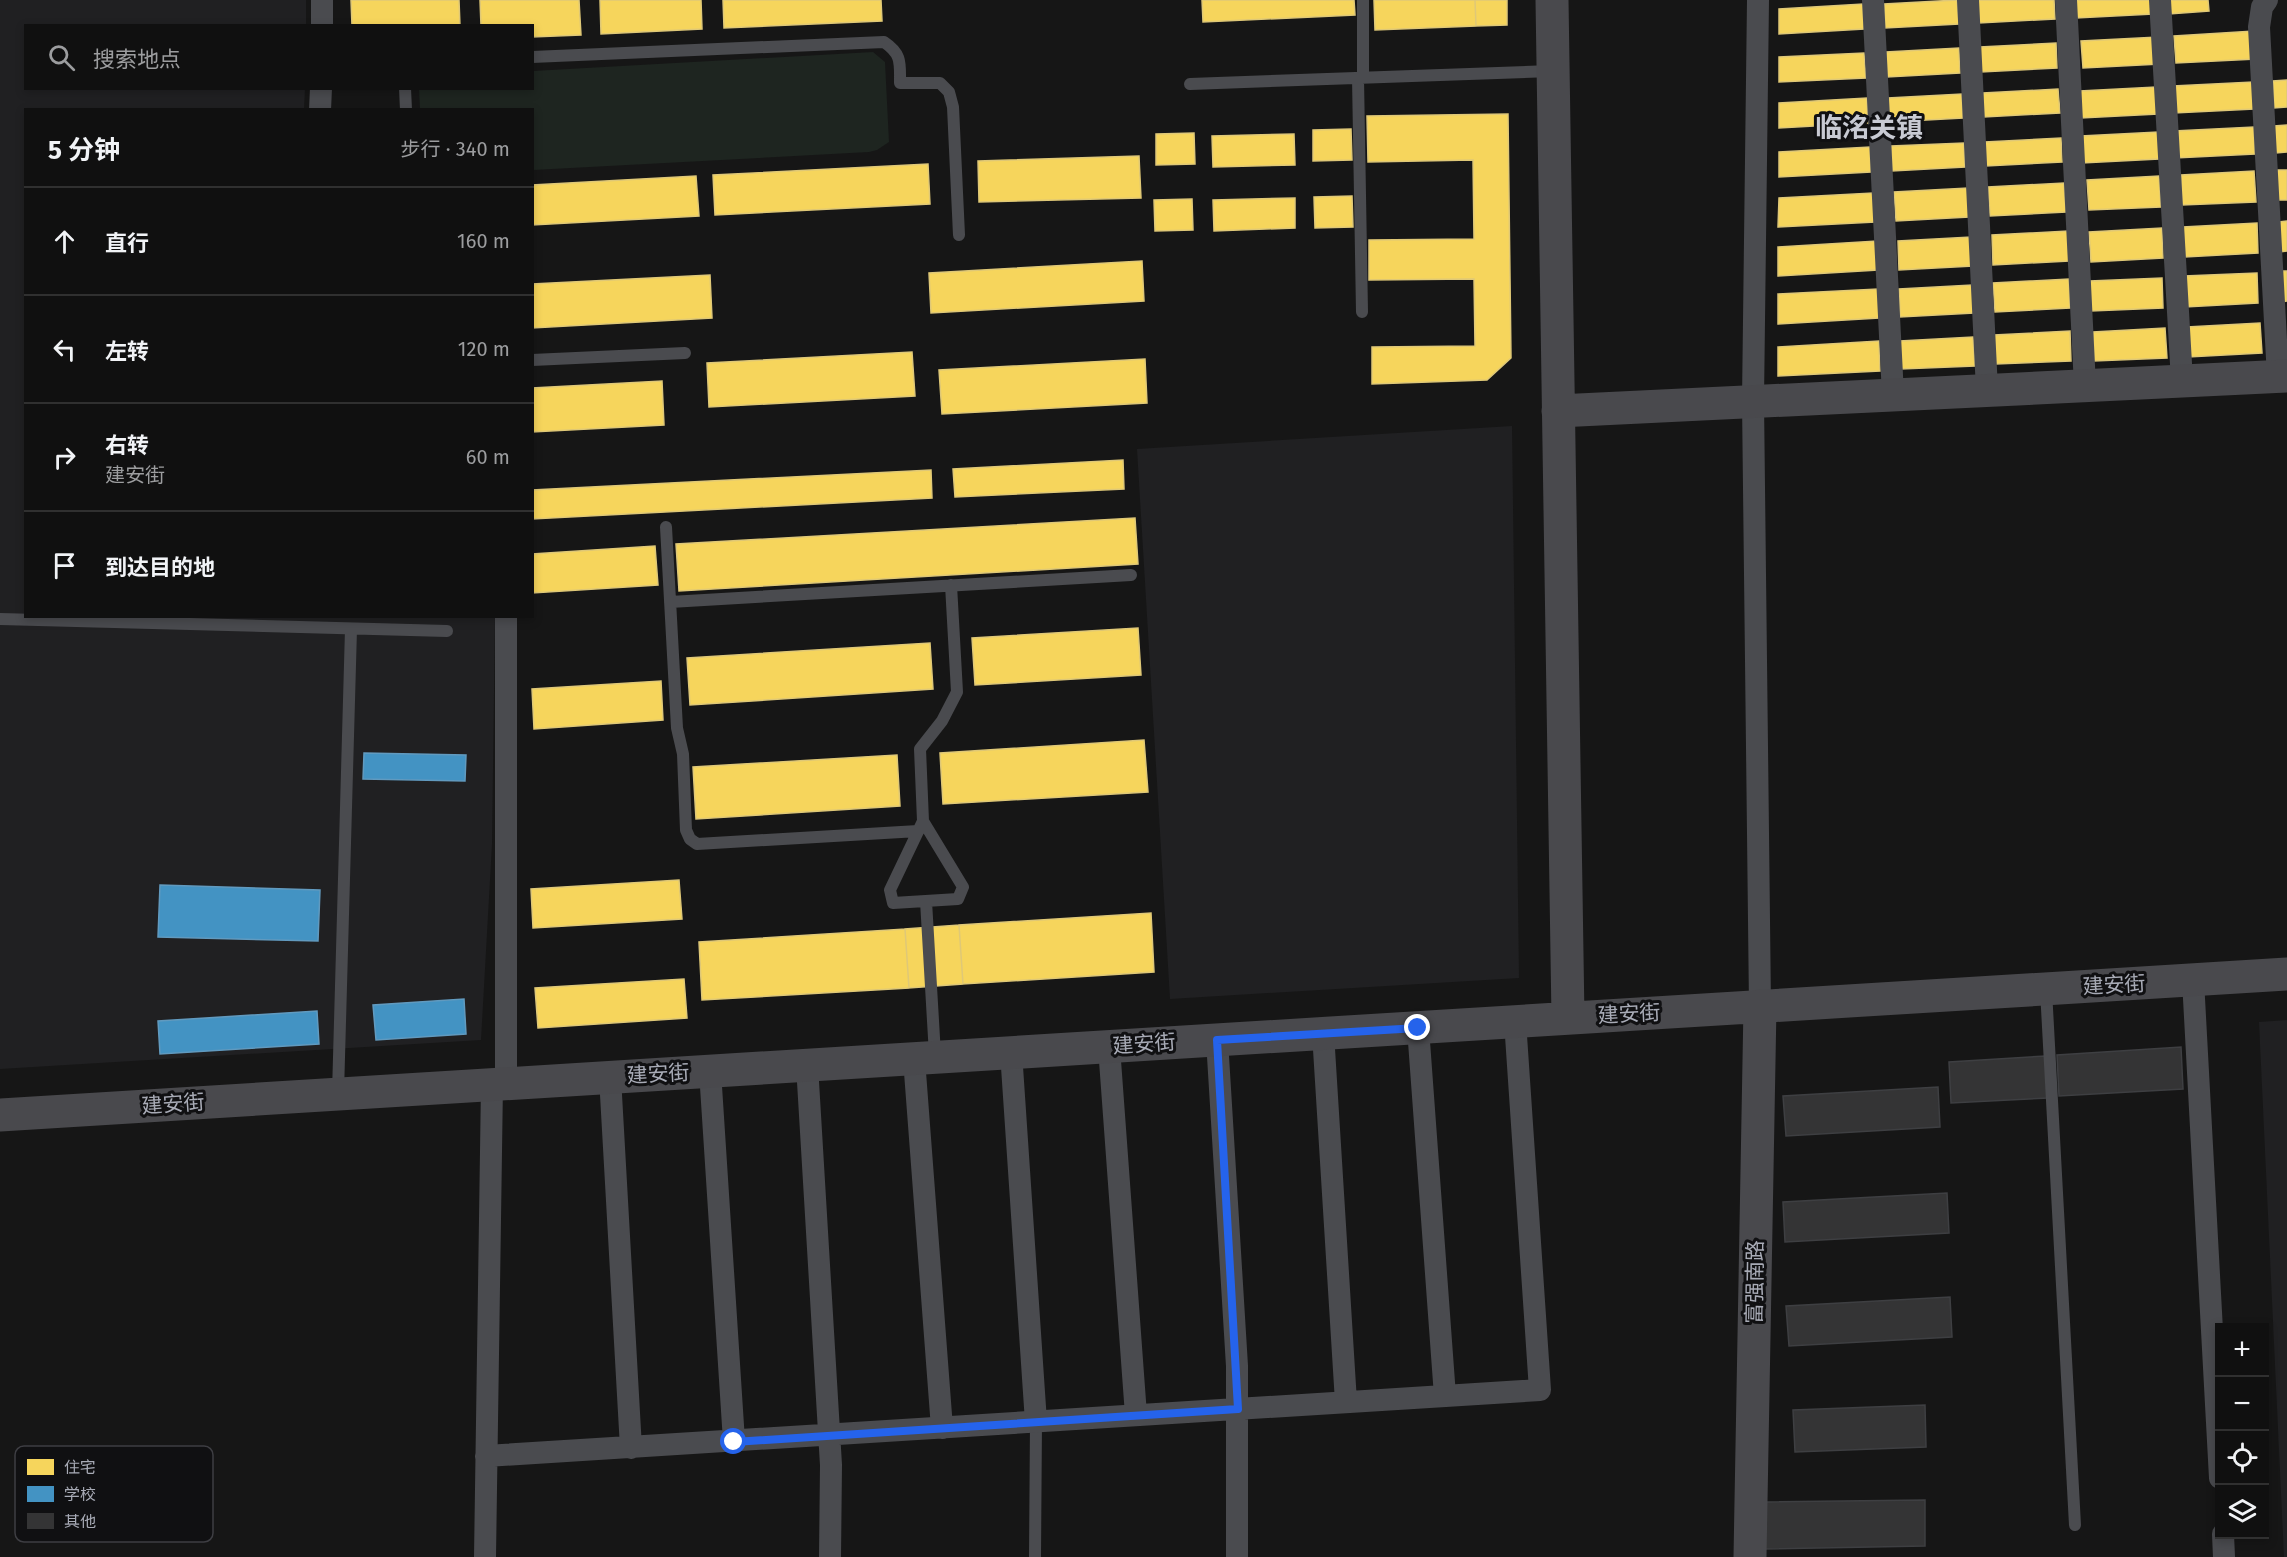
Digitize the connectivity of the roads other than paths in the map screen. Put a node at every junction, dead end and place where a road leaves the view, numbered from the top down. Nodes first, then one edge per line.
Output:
1 (322, 0) edge
2 (1363, 0) edge
3 (1552, 0) edge
4 (1574, 0) edge
5 (1758, 0) edge
6 (1874, 0) edge
7 (1968, 0) edge
8 (2066, 0) edge
9 (2160, 0) edge
10 (2267, 0) edge
11 (322, 24) edge
12 (534, 57) edge
13 (1552, 71) junction
14 (1361, 78) junction
15 (1190, 84) dead end
16 (321, 90) edge
17 (405, 90) edge
18 (320, 108) edge
19 (406, 108) edge
20 (959, 235) dead end
21 (1362, 312) dead end
22 (685, 353) dead end
23 (534, 360) edge
24 (2282, 376) edge
25 (2182, 381) junction
26 (2085, 386) junction
27 (1988, 390) junction
28 (1893, 395) junction
29 (1753, 401) junction
30 (1569, 410) junction
31 (666, 527) dead end
32 (1131, 575) dead end
33 (951, 585) junction
34 (670, 602) junction
35 (506, 618) edge
36 (0, 620) edge
37 (351, 629) junction
38 (447, 632) dead end
39 (920, 826) junction
40 (926, 901) junction
41 (2287, 974) edge
42 (2193, 980) junction
43 (2046, 989) junction
44 (1760, 1006) junction
45 (1579, 1018) junction
46 (1515, 1022) junction
47 (1418, 1028) junction
48 (1323, 1033) junction
49 (1217, 1040) junction
50 (1109, 1047) junction
51 (1011, 1052) junction
52 (925, 1058) junction
53 (807, 1065) junction
54 (710, 1071) junction
55 (610, 1077) junction
56 (499, 1084) junction
57 (338, 1094) junction
58 (0, 1115) edge
59 (1445, 1396) junction
60 (1346, 1402) junction
61 (1238, 1409) junction
62 (1136, 1415) junction
63 (1036, 1422) junction
64 (942, 1428) junction
65 (2217, 1431) edge
66 (830, 1436) junction
67 (734, 1442) junction
68 (631, 1448) junction
69 (486, 1456) junction
70 (2075, 1525) dead end
71 (2223, 1539) edge
72 (485, 1557) edge
73 (830, 1557) edge
74 (1035, 1557) edge
75 (1237, 1557) edge
76 (1749, 1557) edge
77 (2224, 1557) edge

1 - 11 street
2 - 14 lane
3 - 13 street
4 - 30 street
5 - 29 street
6 - 28 street
7 - 27 street
8 - 26 street
9 - 25 street
10 - 24 street
12 - 20 lane
13 - 14 lane
13 - 30 street
14 - 15 lane
14 - 21 lane
16 - 18 street
17 - 19 lane
22 - 23 lane
24 - 25 street
25 - 26 street
26 - 27 street
27 - 28 street
28 - 29 street
29 - 30 street
29 - 44 street
30 - 45 street
31 - 34 lane
32 - 33 lane
33 - 34 lane
33 - 39 lane
34 - 39 lane
35 - 56 street
36 - 37 lane
37 - 38 lane
37 - 57 lane
39 - 40 lane
39 - 40 lane
40 - 52 lane
41 - 42 street, 建安街
42 - 43 street, 建安街
42 - 65 street
43 - 44 street, 建安街
43 - 70 lane
44 - 45 street, 建安街
44 - 76 street, 富强南路
45 - 46 street, 建安街
46 - 47 street, 建安街
46 - 59 street
47 - 48 street, 建安街
47 - 59 street
48 - 49 street, 建安街
48 - 60 street
49 - 50 street, 建安街
49 - 61 street
50 - 51 street, 建安街
50 - 62 street
51 - 52 street, 建安街
51 - 63 street
52 - 53 street, 建安街
52 - 64 street
53 - 54 street, 建安街
53 - 66 street
54 - 55 street, 建安街
54 - 67 street
55 - 56 street, 建安街
55 - 68 street
56 - 57 street, 建安街
56 - 69 street
57 - 58 street, 建安街
59 - 60 street
60 - 61 street
61 - 62 street
61 - 75 street
62 - 63 street
63 - 64 street
63 - 74 lane
64 - 66 street
66 - 67 street
66 - 73 street
67 - 68 street
68 - 69 street
69 - 72 street
71 - 77 street

